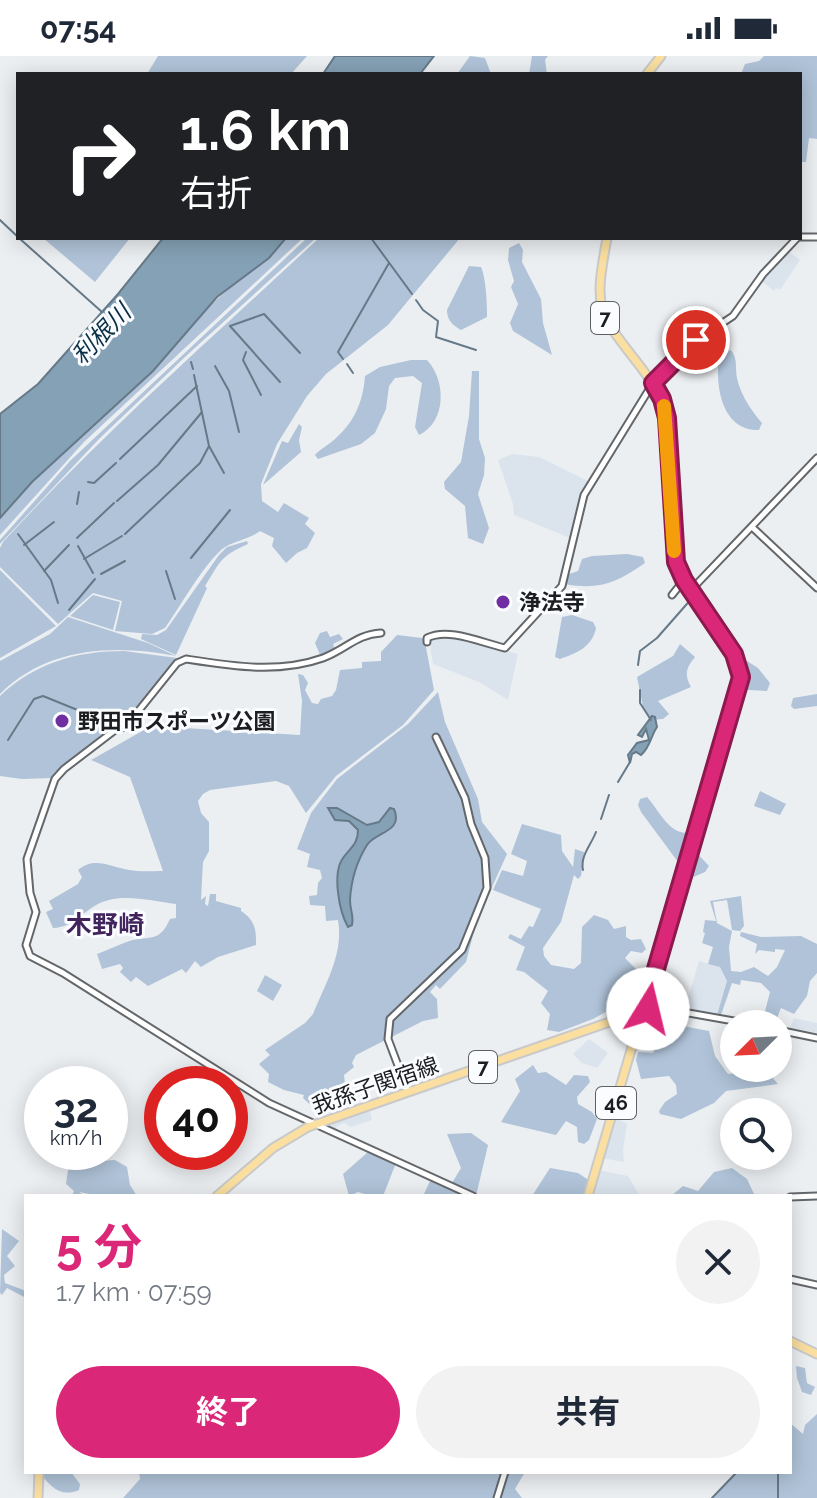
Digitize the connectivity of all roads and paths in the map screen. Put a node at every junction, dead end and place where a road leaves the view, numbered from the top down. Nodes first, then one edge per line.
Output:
1 (661, 56) edge
2 (649, 72) edge
3 (607, 240) edge
4 (796, 240) edge
5 (653, 383) junction
6 (817, 458) edge
7 (752, 527) junction
8 (684, 580) junction
9 (817, 588) edge
10 (691, 590) junction
11 (672, 595) dead end
12 (381, 633) dead end
13 (427, 642) dead end
14 (436, 737) dead end
15 (644, 1010) junction
16 (720, 1019) edge
17 (792, 1033) edge
18 (817, 1038) edge
19 (408, 1092) junction
20 (315, 1124) junction
21 (219, 1194) edge
22 (469, 1194) edge
23 (589, 1194) edge
24 (817, 1196) edge
25 (792, 1197) edge
26 (792, 1279) edge
27 (817, 1285) edge
28 (792, 1342) edge
29 (813, 1352) edge
30 (39, 1474) edge
31 (504, 1474) edge
32 (38, 1498) edge
33 (497, 1498) edge

1 - 2 main road
3 - 5 main road, 7
4 - 5 street
5 - 8 main road, 7
5 - 13 street
6 - 7 street
7 - 9 street
7 - 10 street
8 - 10 main road, 7
8 - 11 street
10 - 15 main road, 7
12 - 20 street
14 - 19 street
15 - 16 street
15 - 19 main road, 我孫子関宿線 / 7
15 - 23 main road, 46
17 - 18 street
19 - 20 main road, 我孫子関宿線 / 7
20 - 21 main road, 我孫子関宿線 / 7
20 - 22 street
24 - 25 street
26 - 27 street
28 - 29 main road
30 - 32 main road
31 - 33 street

